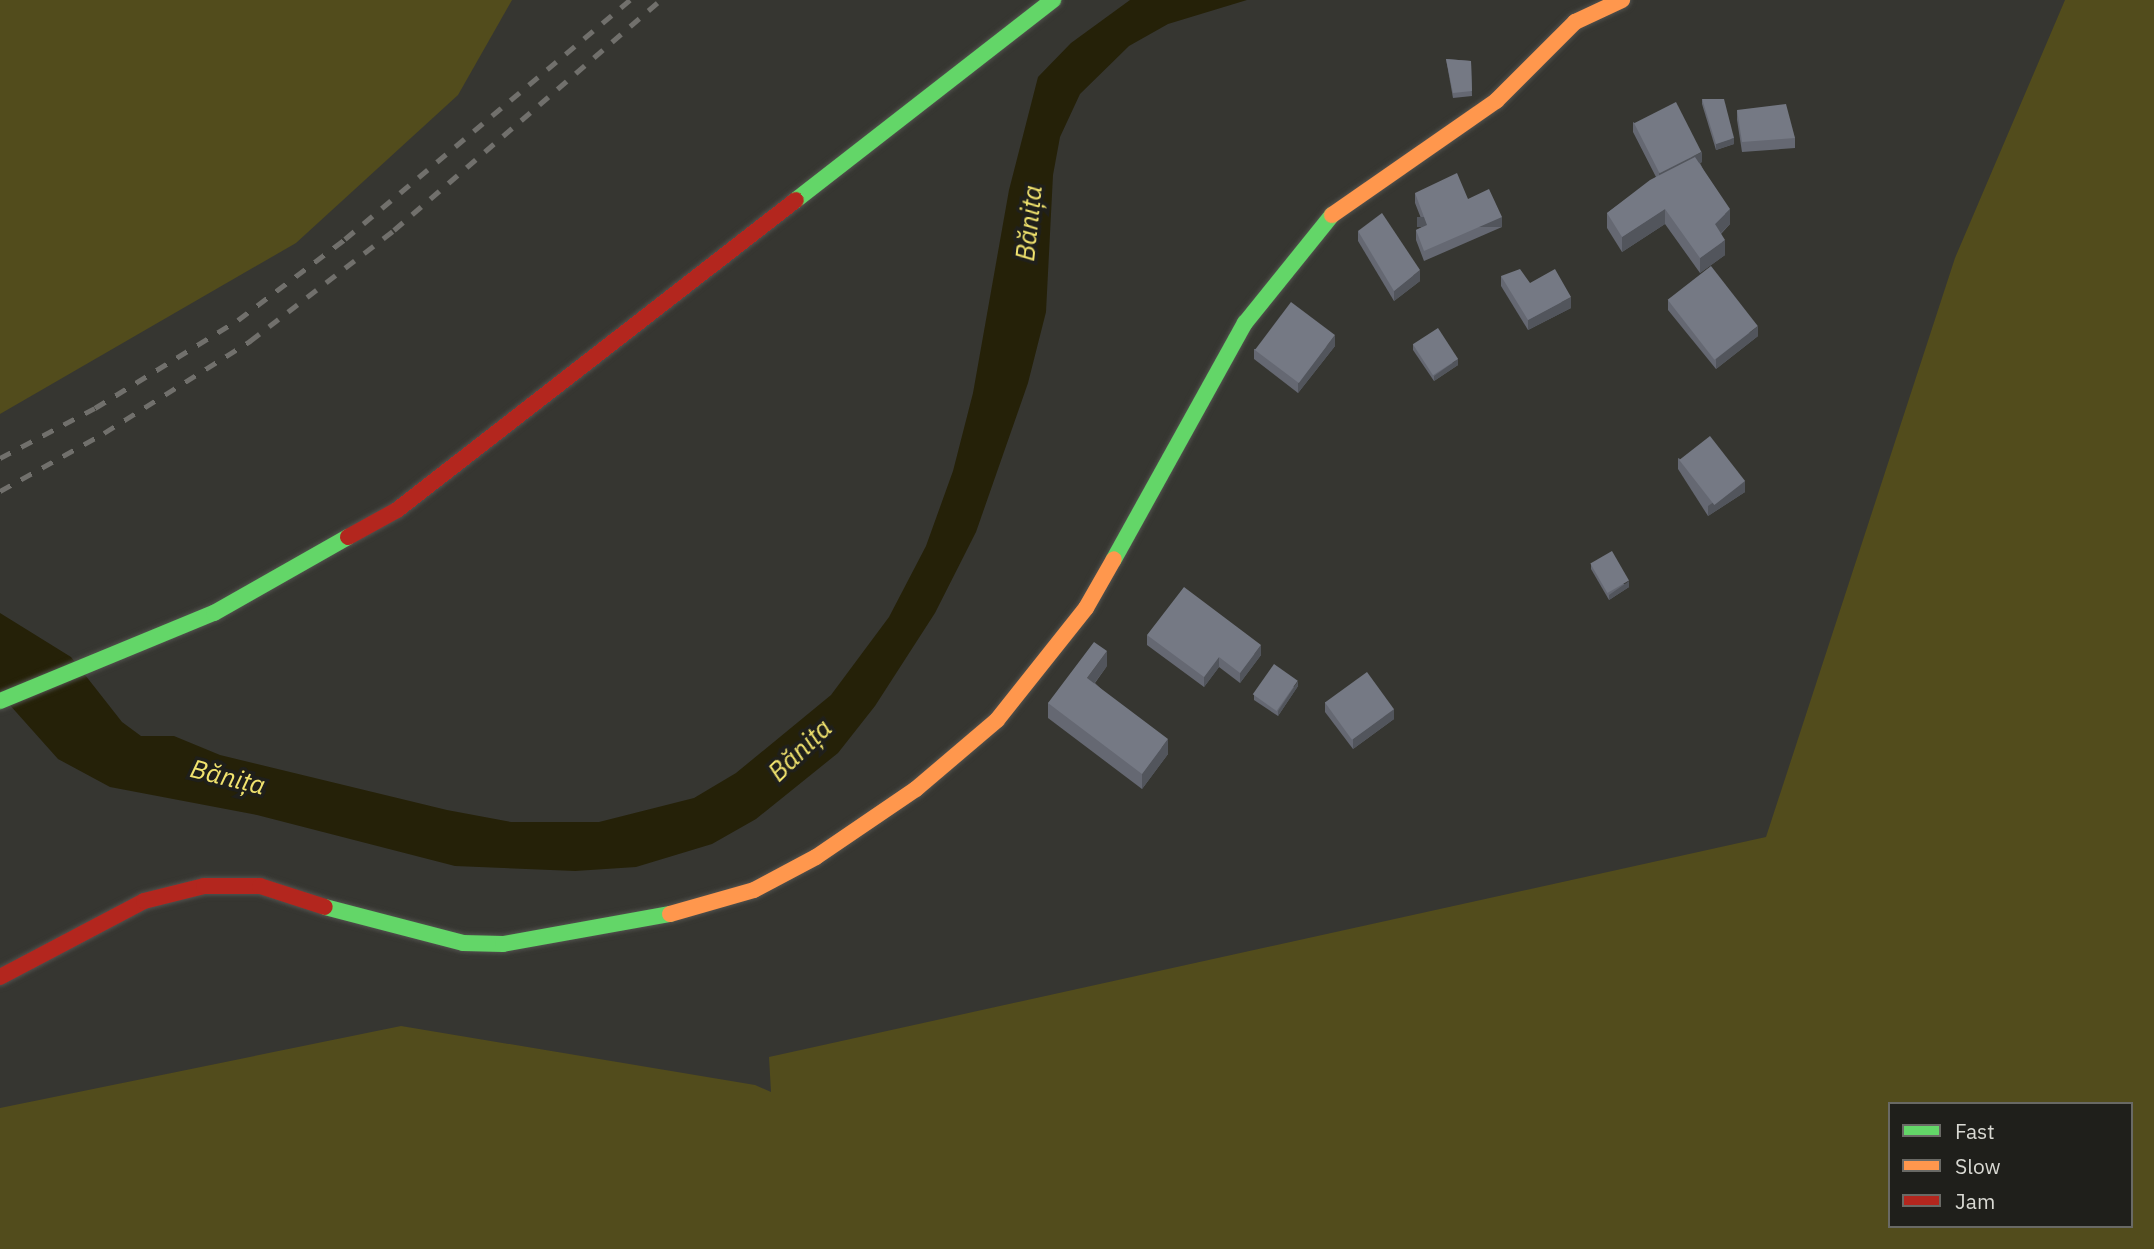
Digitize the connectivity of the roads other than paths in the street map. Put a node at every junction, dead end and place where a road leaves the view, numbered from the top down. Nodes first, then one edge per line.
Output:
1 (1053, 0) edge
2 (1622, 0) edge
3 (0, 701) edge
4 (0, 977) edge

1 - 3 main road
2 - 4 main road

